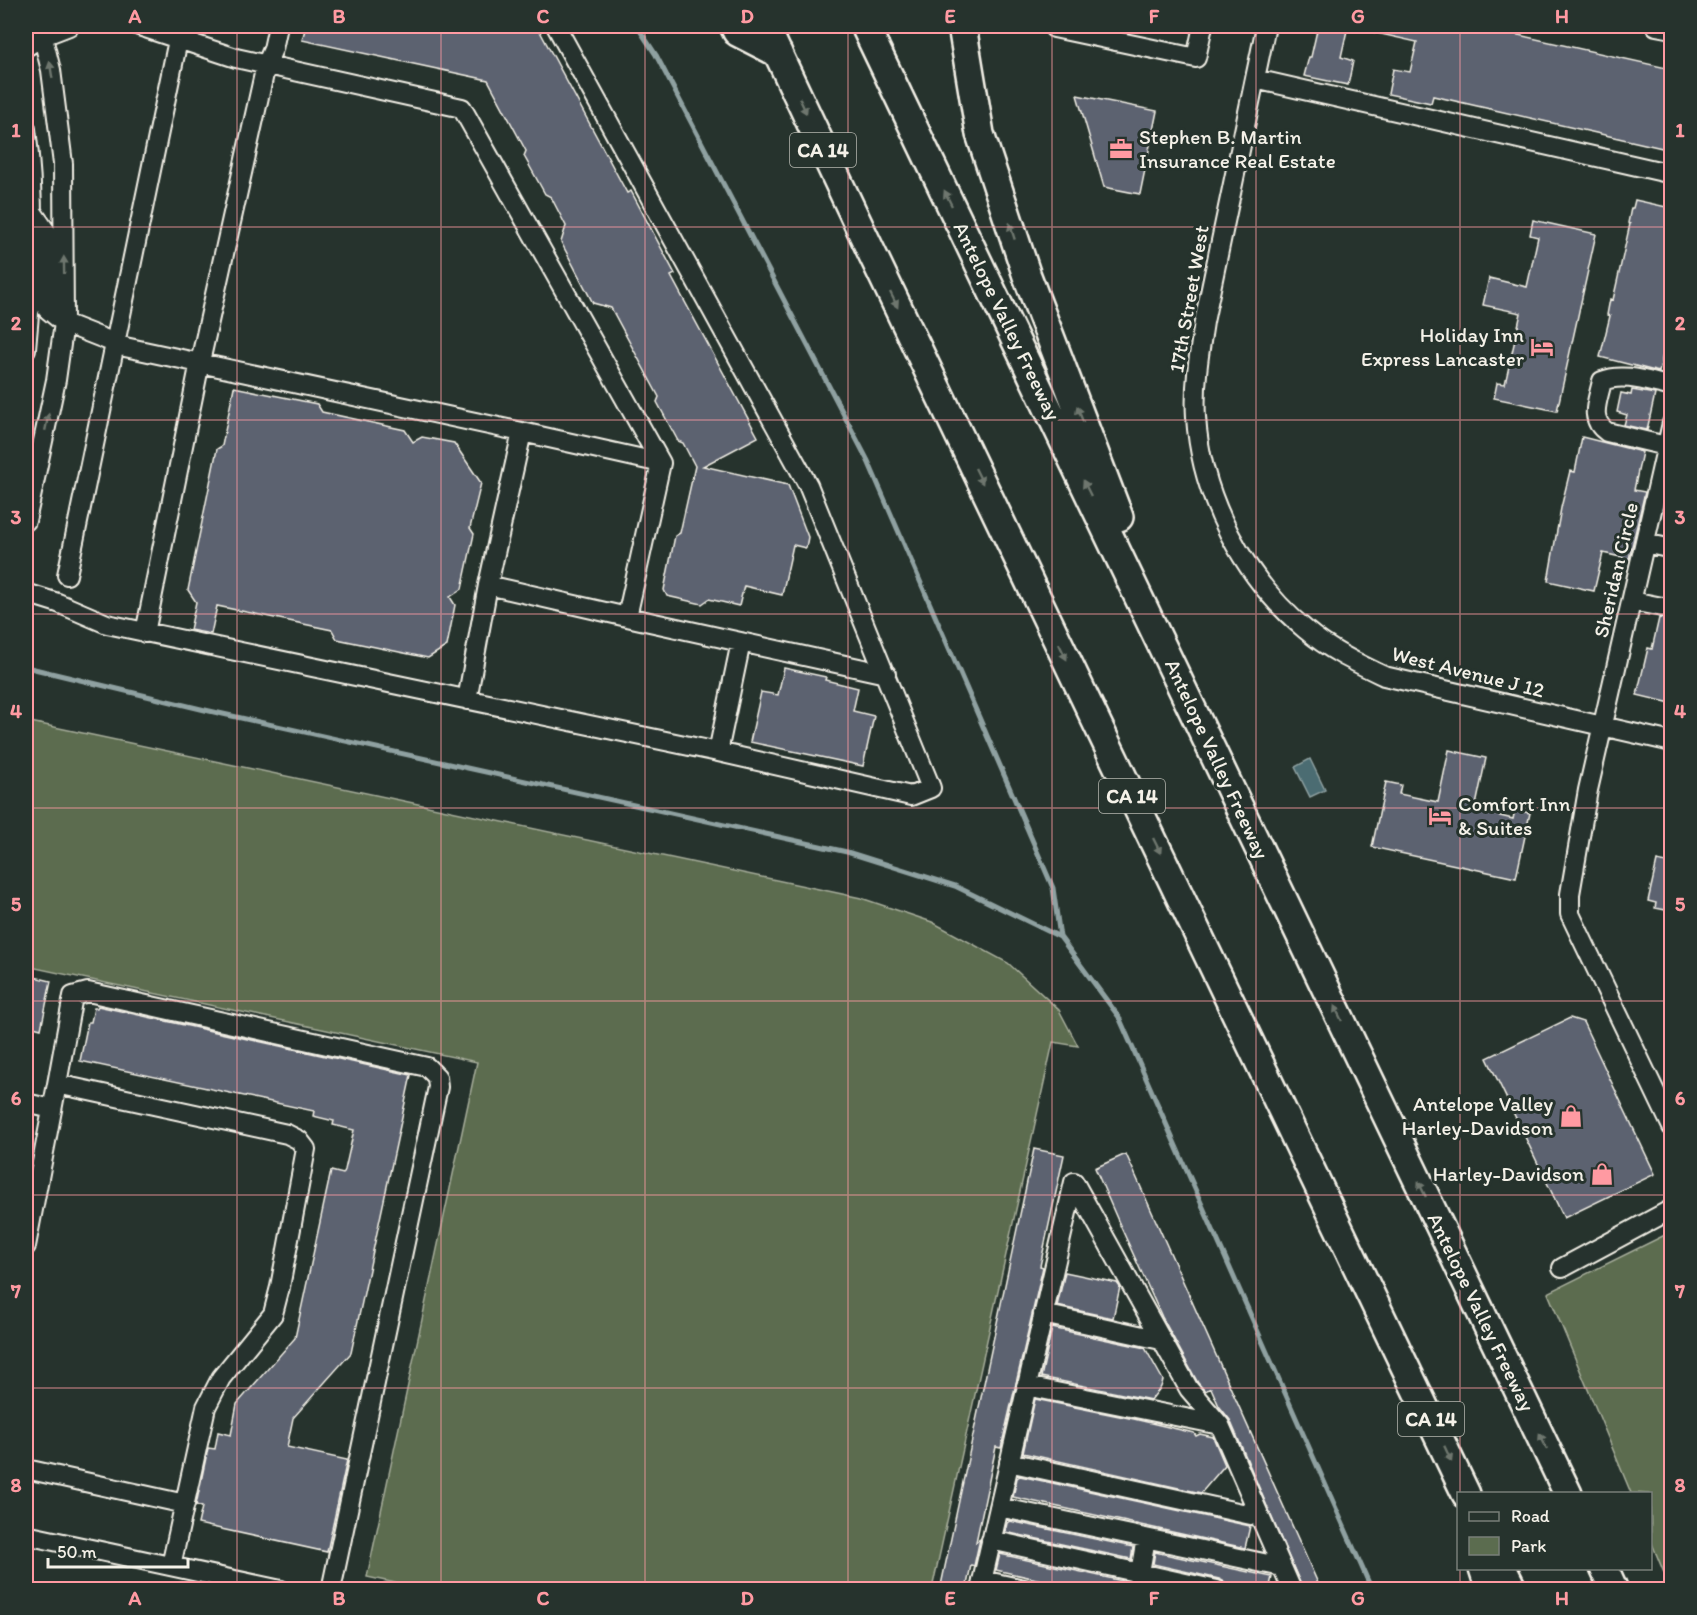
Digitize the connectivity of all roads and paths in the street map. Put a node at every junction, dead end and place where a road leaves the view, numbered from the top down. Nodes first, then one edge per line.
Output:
1 (69, 26) edge
2 (139, 26) edge
3 (278, 26) edge
4 (556, 26) edge
5 (734, 26) edge
6 (765, 26) edge
7 (865, 26) edge
8 (962, 26) edge
9 (1054, 26) edge
10 (1203, 26) edge
11 (1266, 26) edge
12 (1656, 26) edge
13 (1671, 29) edge
14 (41, 31) edge
15 (178, 40) junction
16 (26, 47) edge
17 (778, 53) junction
18 (266, 65) junction
19 (1255, 79) junction
20 (26, 129) edge
21 (1671, 174) edge
22 (30, 206) edge
23 (64, 323) junction
24 (116, 343) junction
25 (26, 349) edge
26 (200, 362) junction
27 (1671, 387) edge
28 (1671, 423) edge
29 (522, 432) junction
30 (1666, 446) junction
31 (662, 463) junction
32 (26, 520) edge
33 (1645, 543) junction
34 (1671, 549) edge
35 (67, 575) dead end
36 (488, 585) junction
37 (26, 593) edge
38 (1275, 601) joint
39 (1632, 601) junction
40 (1671, 609) edge
41 (627, 617) junction
42 (146, 633) junction
43 (741, 642) junction
44 (1167, 654) junction
45 (886, 674) junction
46 (466, 700) junction
47 (1602, 727) junction
48 (1671, 742) edge
49 (718, 752) junction
50 (57, 1084) junction
51 (26, 1103) edge
52 (52, 1109) junction
53 (1671, 1127) edge
54 (1671, 1209) edge
55 (28, 1221) edge
56 (26, 1246) edge
57 (1562, 1268) dead end
58 (1043, 1314) junction
59 (1161, 1340) junction
60 (1026, 1386) junction
61 (1220, 1425) junction
62 (1009, 1462) junction
63 (26, 1469) edge
64 (1465, 1492) edge
65 (1567, 1492) edge
66 (184, 1504) junction
67 (999, 1507) junction
68 (1260, 1517) junction
69 (26, 1535) edge
70 (1146, 1538) junction
71 (991, 1540) junction
72 (171, 1566) junction
73 (1282, 1567) junction
74 (1483, 1570) edge
75 (1502, 1570) edge
76 (1604, 1570) edge
77 (1139, 1581) edge
78 (981, 1585) edge
79 (281, 1590) edge
80 (331, 1590) edge
81 (1028, 1590) edge
82 (1217, 1590) edge
83 (1292, 1590) edge
84 (1490, 1590) edge
85 (1512, 1590) edge
86 (1614, 1590) edge

1 - 14 street
2 - 15 street
3 - 18 street
4 - 45 street
5 - 17 highway
6 - 17 highway, CA 14
44 -> 7 highway, Antelope Valley Freeway
44 -> 8 highway
9 - 10 street
11 - 19 street, 17th Street West
12 - 13 street
14 - 16 street
23 -> 14 street
15 - 18 street
15 - 24 street
17 -> 64 highway, CA 14
18 - 26 street
18 - 31 street
19 - 21 street
19 - 38 street, 17th Street West
20 - 22 street
22 - 23 street
22 - 25 street
23 - 24 street
32 -> 23 street
24 - 26 street
24 - 35 street
26 - 29 street
26 - 42 street
27 - 30 street
28 - 30 street, Sheridan Circle
29 - 31 street
29 - 36 street
30 - 33 street, Sheridan Circle
31 - 41 street
33 - 34 street
33 - 39 street, Sheridan Circle
36 - 41 street
36 - 46 street
37 - 42 street
38 - 47 street, West Avenue J 12
39 - 40 street
39 - 47 street, Sheridan Circle
41 - 43 street
42 - 46 street
43 - 45 street
43 - 49 street
65 -> 44 highway, Antelope Valley Freeway
45 - 49 street
46 - 49 street
47 - 48 street, West Avenue J 12
47 - 53 street, Sheridan Circle
50 - 52 street
50 - 66 street
50 - 80 street
51 - 52 street
52 - 55 street
54 - 57 street
55 - 56 street
58 - 59 street
58 - 59 street
58 - 60 street
59 - 61 street
60 - 61 street
60 - 62 street
61 - 68 street
62 - 67 street
62 - 68 street
63 - 66 street
66 - 72 street
67 - 70 street
67 - 71 street
68 - 73 street
69 - 72 street
70 - 73 street
70 - 77 street
71 - 77 street
71 - 78 street
72 - 79 street
73 - 83 street
74 - 84 highway
75 - 85 highway
76 - 86 highway
77 - 82 street
78 - 81 street

